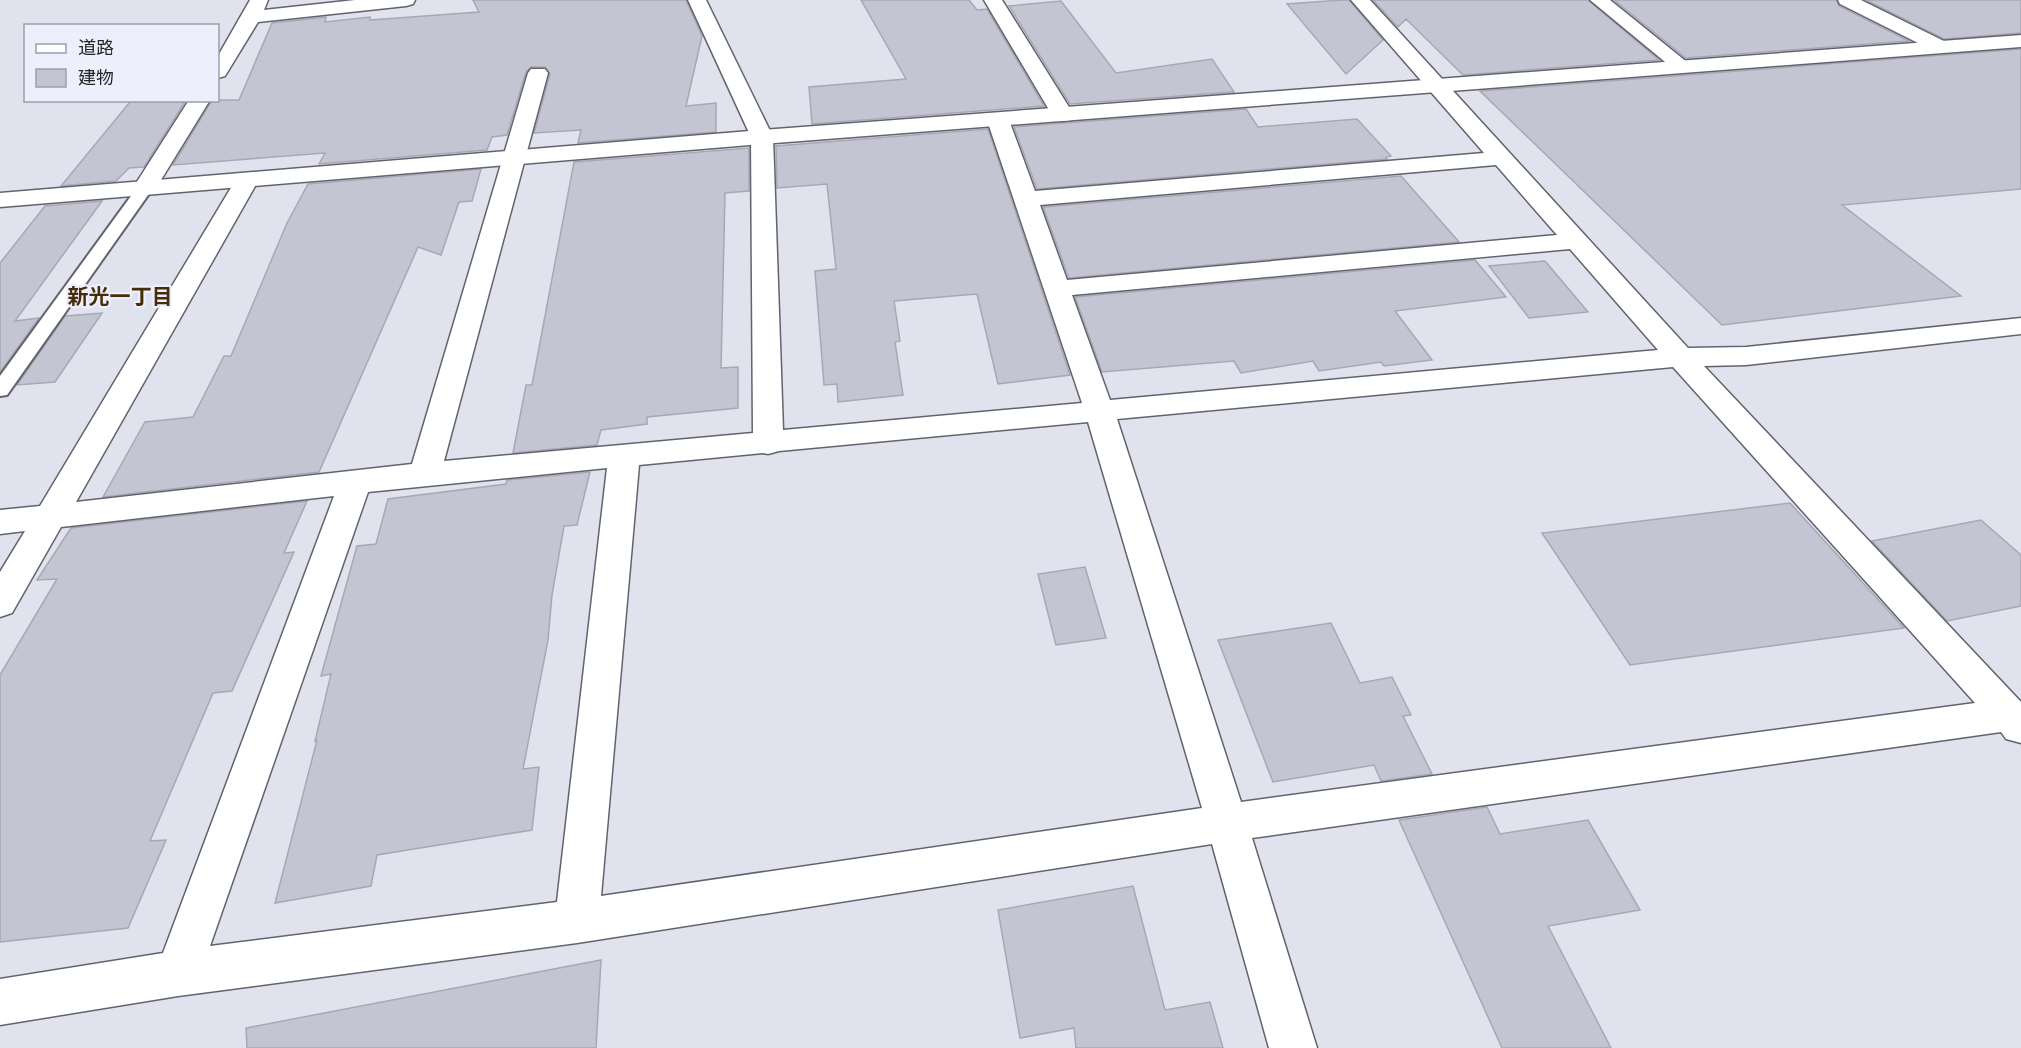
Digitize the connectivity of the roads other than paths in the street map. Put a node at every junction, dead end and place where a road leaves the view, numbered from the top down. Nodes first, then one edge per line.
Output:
1 (406, 0) edge
2 (697, 0) edge
3 (993, 0) edge
4 (1360, 0) edge
5 (1599, 0) edge
6 (1847, 0) edge
7 (255, 9) edge
8 (2021, 41) edge
9 (1941, 46) junction
10 (1683, 67) junction
11 (219, 70) edge
12 (538, 73) dead end
13 (1437, 86) junction
14 (199, 102) edge
15 (1064, 115) junction
16 (998, 120) junction
17 (762, 137) junction
18 (516, 158) junction
19 (1502, 158) junction
20 (246, 181) junction
21 (145, 189) junction
22 (1026, 199) junction
23 (0, 201) edge
24 (1577, 241) junction
25 (1057, 289) junction
26 (2021, 326) edge
27 (1680, 357) junction
28 (0, 390) edge
29 (1099, 410) junction
30 (768, 444) junction
31 (624, 457) junction
32 (425, 474) junction
33 (355, 482) junction
34 (52, 516) junction
35 (0, 522) edge
36 (0, 603) edge
37 (2015, 721) edge
38 (1227, 823) junction
39 (577, 921) junction
40 (178, 973) junction
41 (0, 1002) edge
42 (1293, 1048) edge

1 - 7 street
2 - 17 street
3 - 15 street
4 - 13 street
5 - 10 street
6 - 9 street
7 - 11 street
8 - 9 street
9 - 10 street
10 - 13 street
12 - 18 street
13 - 15 street
13 - 19 street
14 - 21 street
15 - 16 street
16 - 17 street
16 - 22 street
17 - 18 street
17 - 30 street
18 - 20 street
18 - 32 street
19 - 22 street
19 - 24 street
20 - 21 street
20 - 34 street
21 - 23 street
21 - 28 lane
22 - 25 street
24 - 25 street
24 - 27 street
25 - 29 street
26 - 27 street
27 - 29 street
27 - 37 street
29 - 30 street
29 - 38 street
30 - 31 street
31 - 32 street
31 - 39 street
32 - 33 street
33 - 34 street
33 - 40 street
34 - 35 street
34 - 36 street
37 - 38 street
38 - 39 street
38 - 42 street
39 - 40 street
40 - 41 street

